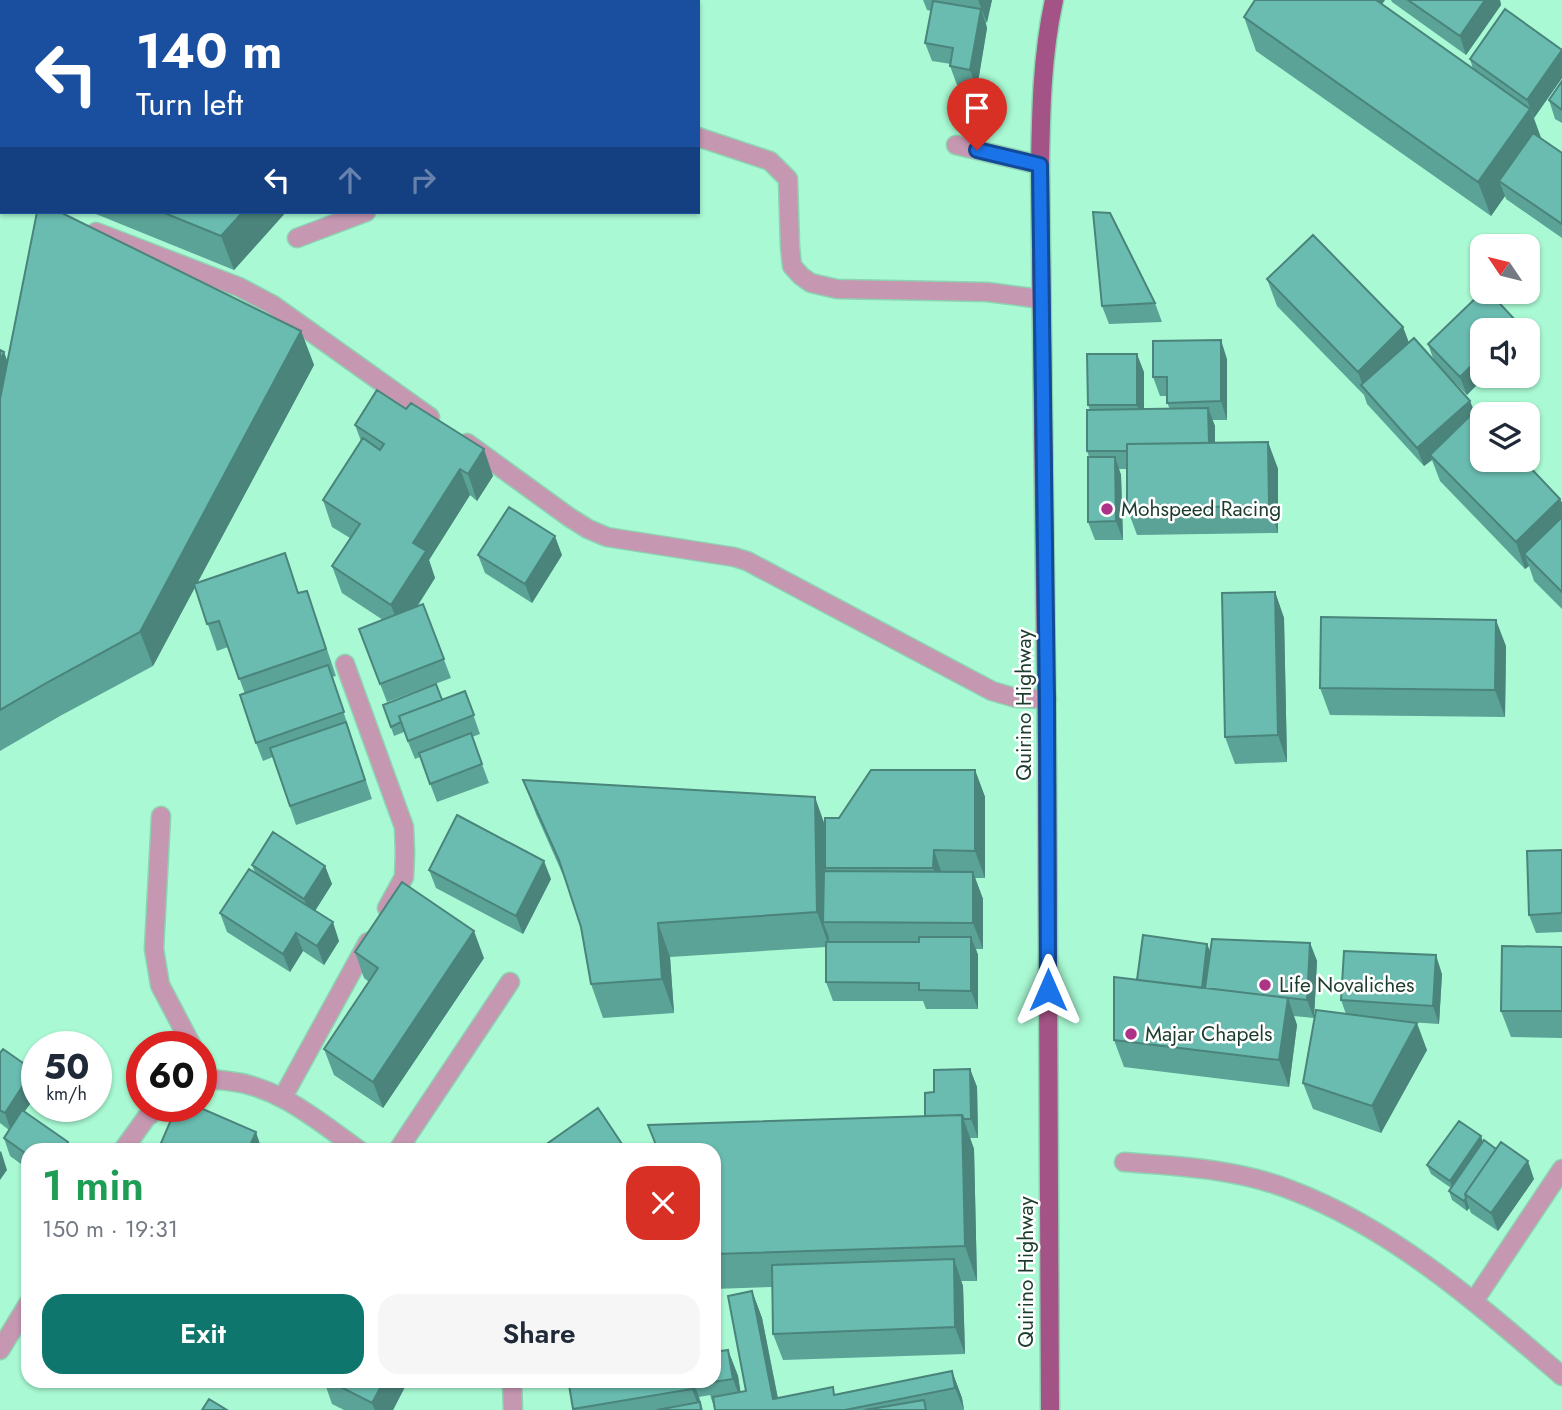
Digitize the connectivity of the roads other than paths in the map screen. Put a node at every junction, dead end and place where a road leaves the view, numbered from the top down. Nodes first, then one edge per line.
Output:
1 (1055, 0) edge
2 (700, 138) edge
3 (956, 145) dead end
4 (1040, 165) junction
5 (361, 214) edge
6 (80, 226) edge
7 (296, 238) dead end
8 (1041, 299) junction
9 (345, 664) dead end
10 (1047, 699) junction
11 (161, 816) dead end
12 (510, 982) dead end
13 (184, 1031) edge
14 (217, 1077) edge
15 (284, 1097) junction
16 (143, 1122) edge
17 (128, 1143) edge
18 (349, 1143) edge
19 (403, 1143) edge
20 (1124, 1162) dead end
21 (1562, 1169) edge
22 (1474, 1301) junction
23 (21, 1316) edge
24 (0, 1350) edge
25 (1562, 1376) edge
26 (512, 1388) edge
27 (513, 1410) edge
28 (1050, 1410) edge

1 - 4 main road, Quirino Highway
2 - 8 street
3 - 4 street
4 - 8 main road, Quirino Highway
5 - 7 street
6 - 10 street
8 - 10 main road, Quirino Highway
9 - 15 street
10 - 28 main road, Quirino Highway
11 - 13 street
12 - 19 street
14 - 15 street
15 - 18 street
16 - 17 street
20 - 22 street
21 - 22 street
22 - 25 street
23 - 24 street
26 - 27 street

